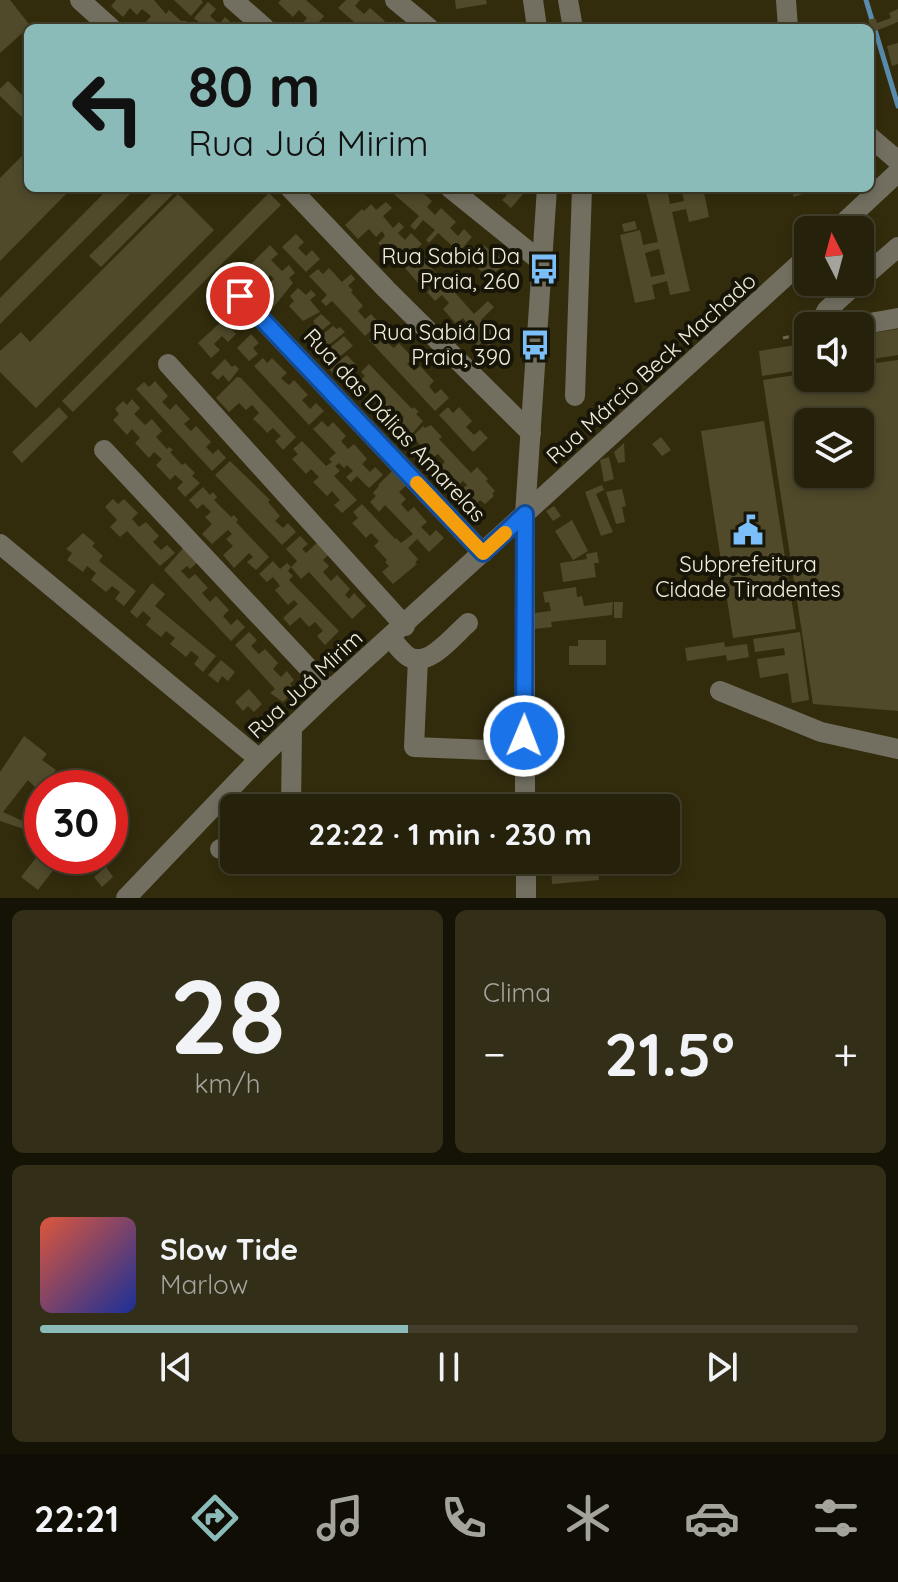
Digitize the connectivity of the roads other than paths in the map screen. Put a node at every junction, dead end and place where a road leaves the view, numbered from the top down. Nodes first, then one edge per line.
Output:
1 (80, 0) edge
2 (233, 0) edge
3 (533, 0) edge
4 (568, 0) edge
5 (786, 0) edge
6 (400, 2) edge
7 (107, 24) edge
8 (260, 24) edge
9 (425, 24) edge
10 (536, 24) edge
11 (572, 24) edge
12 (788, 24) edge
13 (874, 140) edge
14 (898, 161) edge
15 (898, 172) edge
16 (294, 192) edge
17 (455, 192) edge
18 (547, 192) edge
19 (582, 192) edge
20 (851, 216) edge
21 (898, 247) edge
22 (544, 264) junction
23 (874, 268) edge
24 (794, 269) edge
25 (240, 296) dead end
26 (842, 296) edge
27 (826, 312) edge
28 (898, 318) edge
29 (874, 322) edge
30 (168, 364) dead end
31 (575, 396) dead end
32 (531, 433) junction
33 (104, 450) dead end
34 (525, 514) junction
35 (0, 544) edge
36 (483, 553) junction
37 (468, 623) dead end
38 (398, 632) junction
39 (418, 659) junction
40 (330, 691) junction
41 (720, 691) dead end
42 (292, 728) junction
43 (898, 749) edge
44 (488, 750) dead end
45 (259, 759) junction
46 (291, 794) edge
47 (525, 794) edge
48 (526, 874) edge
49 (126, 898) edge
50 (526, 898) edge

1 - 7 street
2 - 8 street
3 - 10 street
4 - 11 street
5 - 12 street
6 - 9 street
13 - 14 street
15 - 20 street
16 - 32 street
17 - 22 street
18 - 22 street
19 - 31 street
21 - 23 street
22 - 32 street
24 - 34 street, Rua Márcio Beck Machado
25 - 36 street, Rua das Dálias Amarelas
26 - 27 street
28 - 29 street
30 - 38 street
32 - 34 street
33 - 40 street
34 - 36 street, Rua Juá Mirim
34 - 47 street
35 - 45 street
36 - 38 street, Rua Juá Mirim
37 - 39 street
38 - 39 street
38 - 40 street, Rua Juá Mirim
39 - 44 street
40 - 42 street, Rua Juá Mirim
41 - 43 street
42 - 45 street, Rua Juá Mirim
42 - 46 street
45 - 49 street, Rua Juá Mirim
48 - 50 street

